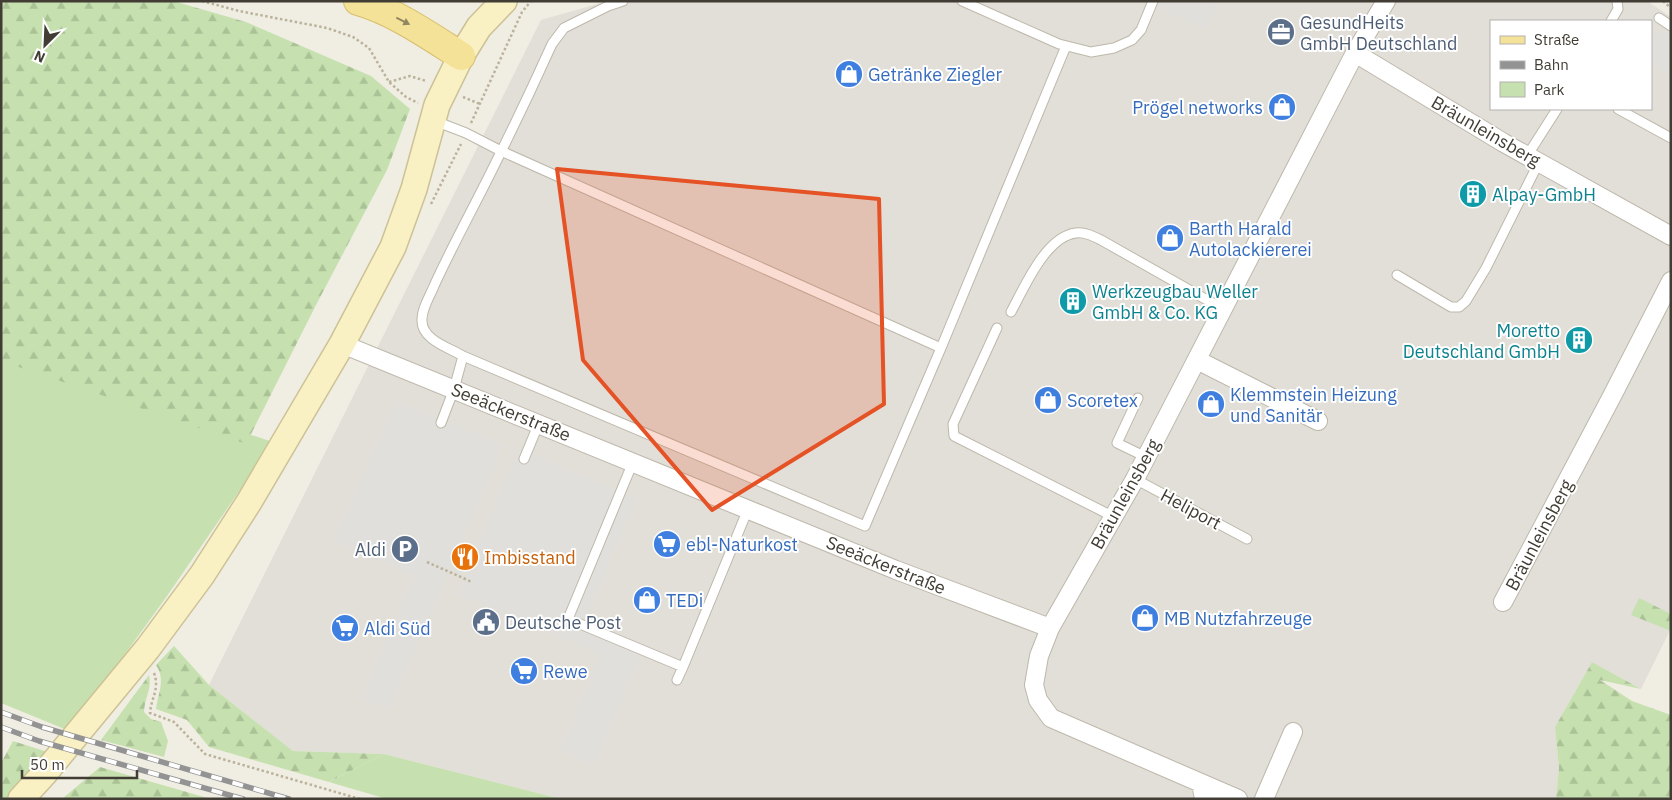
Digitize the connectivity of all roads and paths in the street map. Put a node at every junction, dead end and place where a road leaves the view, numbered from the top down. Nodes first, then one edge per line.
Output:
1 (202, 1) edge
2 (358, 1) edge
3 (504, 1) edge
4 (531, 1) edge
5 (623, 1) edge
6 (962, 1) edge
7 (1153, 1) edge
8 (1386, 1) edge
9 (1617, 1) edge
10 (1663, 1) edge
11 (1671, 8) edge
12 (1659, 18) dead end
13 (1612, 20) edge
14 (1671, 26) edge
15 (1066, 46) junction
16 (1355, 53) junction
17 (461, 56) junction
18 (480, 104) dead end
19 (1557, 110) edge
20 (1620, 110) edge
21 (434, 116) junction
22 (1671, 138) edge
23 (501, 152) junction
24 (1533, 159) junction
25 (1671, 236) edge
26 (1397, 275) dead end
27 (1671, 282) edge
28 (1223, 309) junction
29 (1011, 312) dead end
30 (997, 328) dead end
31 (342, 344) junction
32 (941, 348) junction
33 (463, 356) junction
34 (1197, 360) junction
35 (454, 389) junction
36 (1138, 398) dead end
37 (1318, 421) dead end
38 (441, 423) dead end
39 (539, 423) junction
40 (1146, 457) junction
41 (524, 459) dead end
42 (633, 462) junction
43 (1135, 479) junction
44 (748, 509) junction
45 (1114, 517) junction
46 (1247, 539) dead end
47 (427, 562) dead end
48 (472, 582) dead end
49 (1503, 602) dead end
50 (1050, 628) junction
51 (683, 667) junction
52 (153, 671) dead end
53 (677, 680) dead end
54 (1293, 732) dead end
55 (1202, 791) edge
56 (21, 799) edge
57 (360, 799) edge
58 (1238, 799) edge
59 (1264, 799) edge

1 - 21 path
2 -> 17 main road
3 - 17 main road
4 - 18 path
5 - 23 lane
6 - 15 lane
7 - 15 lane
8 - 16 street, Bräunleinsberg
9 - 13 lane
10 - 11 path
12 - 14 lane
15 - 32 lane
16 - 24 street, Bräunleinsberg
16 - 28 street, Bräunleinsberg
17 - 21 main road
19 - 24 lane
20 - 22 lane
21 - 23 lane
21 - 31 main road
23 - 32 lane
23 - 33 lane
24 - 25 street, Bräunleinsberg
24 - 26 lane
27 - 49 street, Bräunleinsberg
28 - 29 lane
28 - 34 street, Bräunleinsberg
30 - 45 lane
31 - 35 street, Seeäckerstraße
31 - 56 main road
32 - 33 lane
33 - 35 lane
34 - 37 street
34 - 40 street, Bräunleinsberg
35 - 38 lane
35 - 39 street, Seeäckerstraße
36 - 40 lane
39 - 41 lane
39 - 42 street, Seeäckerstraße
40 - 43 street, Bräunleinsberg
42 - 44 street, Seeäckerstraße
42 - 51 lane
43 - 45 street, Bräunleinsberg
43 - 46 lane, Heliport
44 - 50 street, Seeäckerstraße
44 - 51 lane
45 - 50 street, Bräunleinsberg
47 - 48 path
50 - 55 street
51 - 53 lane
52 - 57 path
54 - 59 street
55 - 58 street

